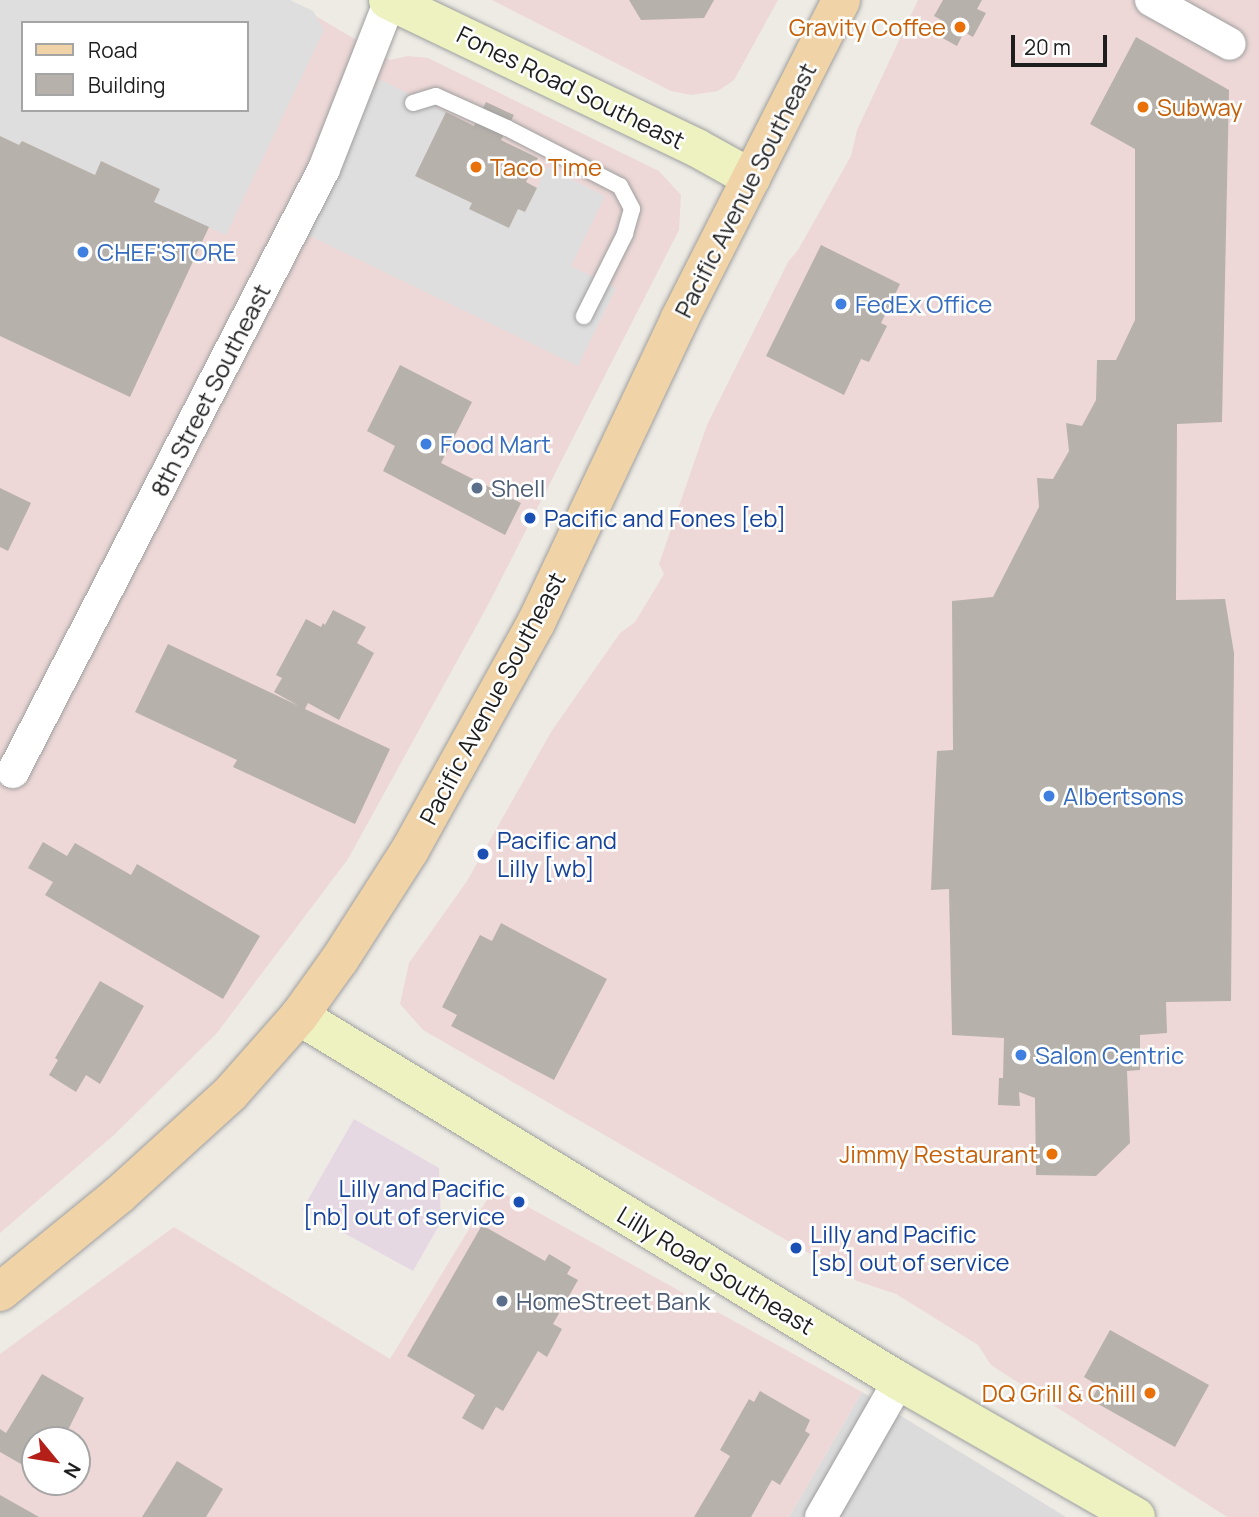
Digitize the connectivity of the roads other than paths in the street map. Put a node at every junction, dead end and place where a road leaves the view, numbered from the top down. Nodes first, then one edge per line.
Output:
1 (389, 0) edge
2 (841, 0) edge
3 (1150, 0) edge
4 (1230, 44) dead end
5 (413, 103) dead end
6 (751, 178) junction
7 (584, 316) dead end
8 (13, 772) dead end
9 (299, 1016) junction
10 (0, 1292) edge
11 (900, 1381) junction
12 (821, 1517) edge
13 (1136, 1517) edge

1 - 6 street, Fones Road Southeast
1 - 8 street, 8th Street Southeast
2 - 6 main road, Pacific Avenue Southeast
3 - 4 street
5 - 7 lane
6 - 9 main road, Pacific Avenue Southeast
9 - 10 main road, Pacific Avenue Southeast
9 - 11 street, Lilly Road Southeast
11 - 12 street
11 - 13 street, Lilly Road Southeast

